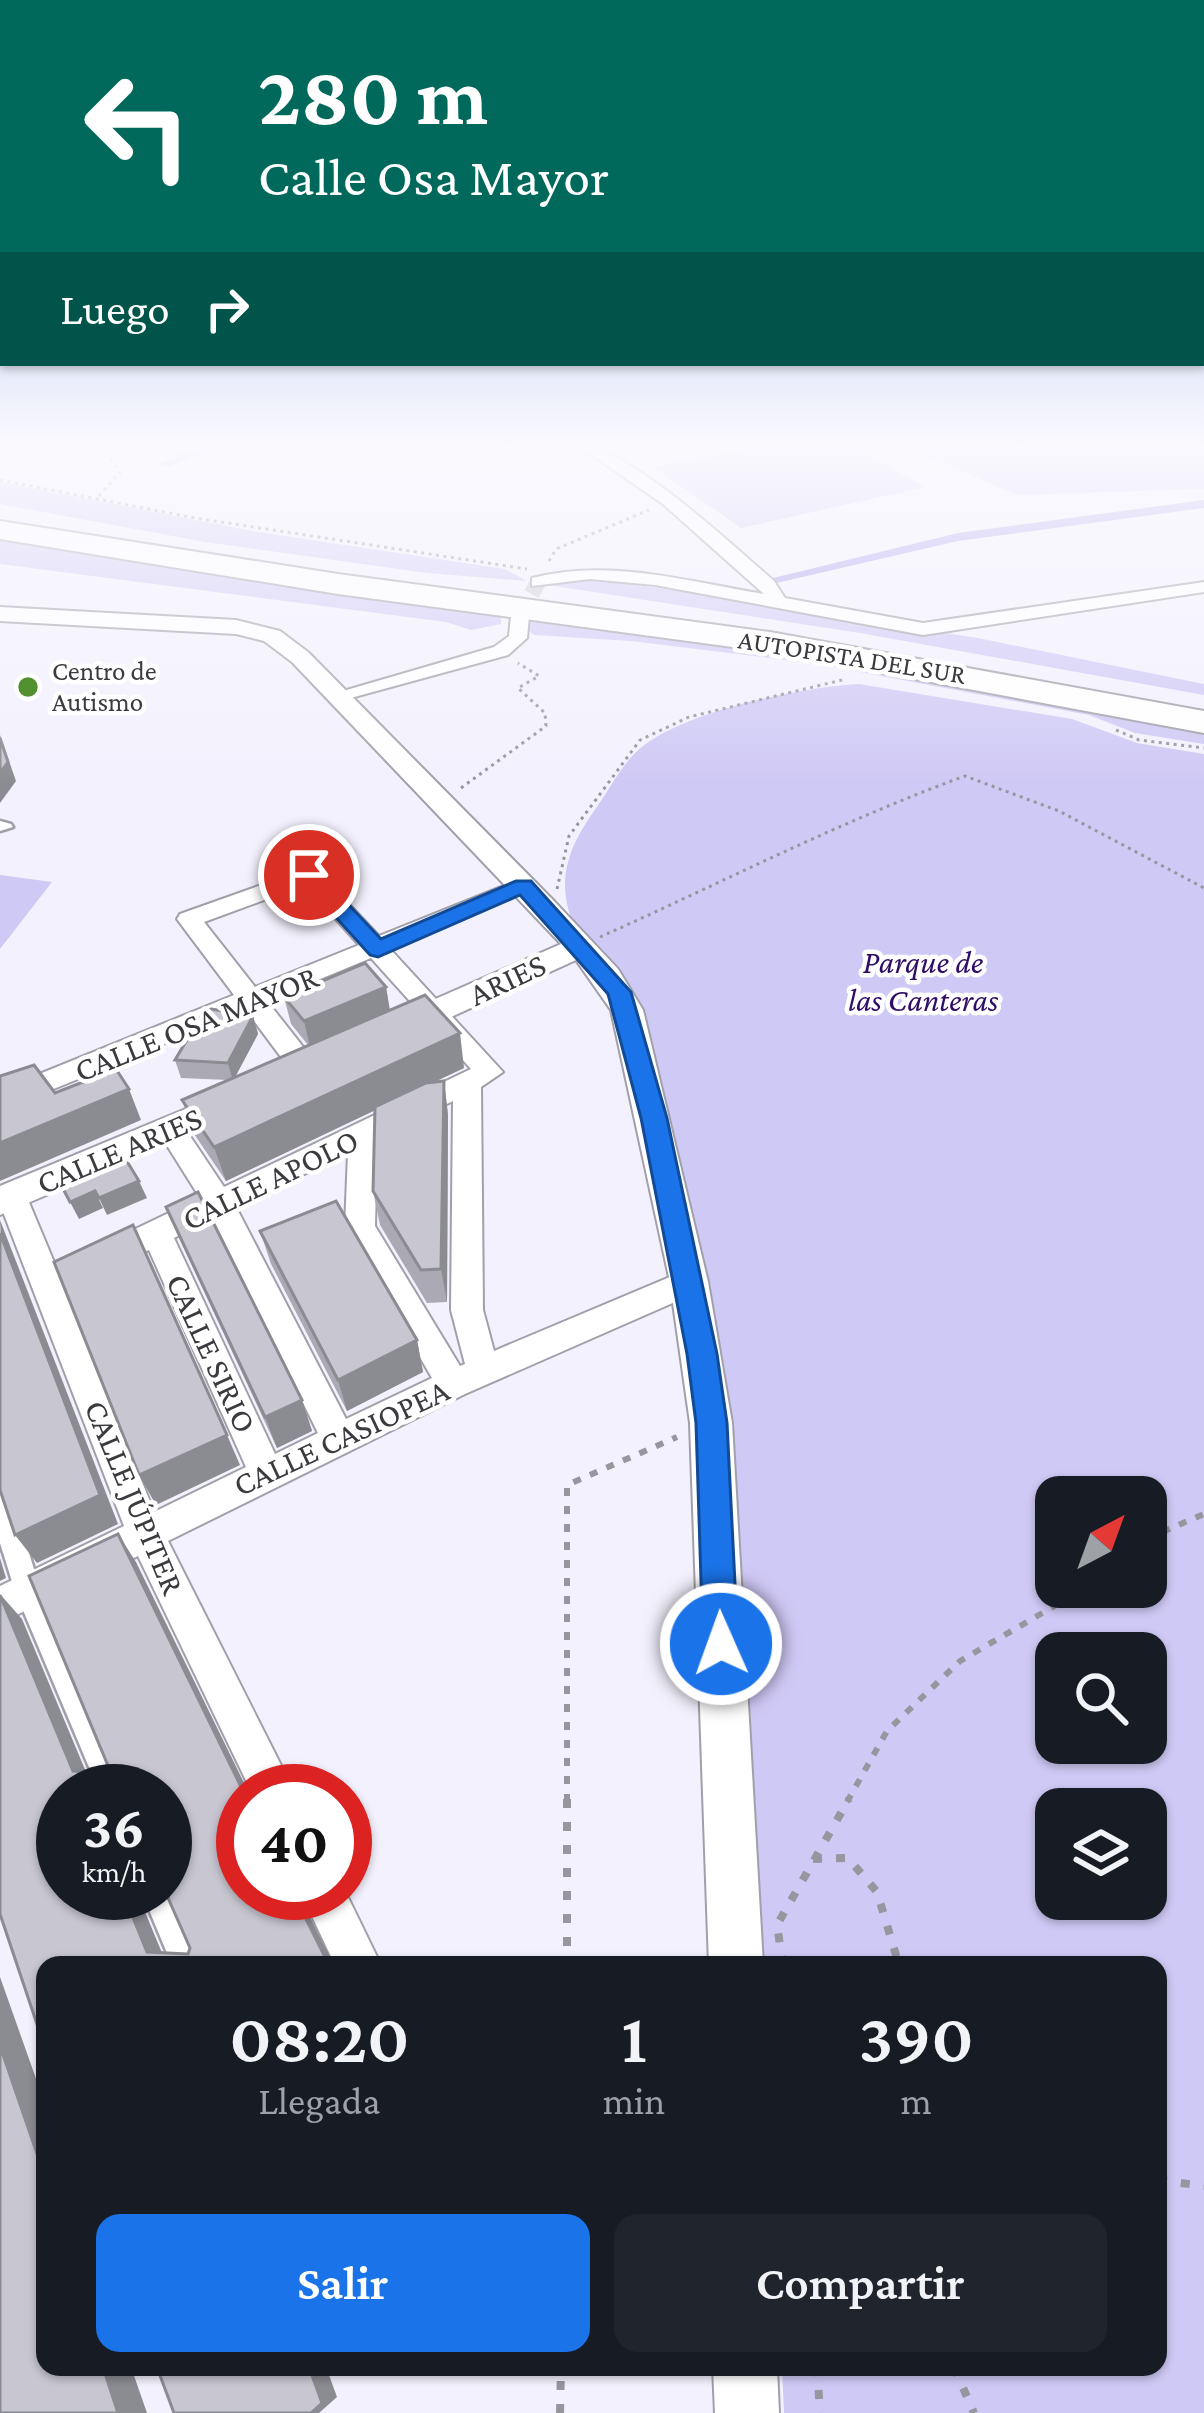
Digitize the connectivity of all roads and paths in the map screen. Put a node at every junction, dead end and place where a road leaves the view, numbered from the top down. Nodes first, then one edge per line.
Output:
1 (179, 559) edge
2 (285, 559) edge
3 (433, 559) edge
4 (551, 559) edge
5 (733, 559) edge
6 (540, 577) junction
7 (1204, 587) edge
8 (773, 594) junction
9 (0, 614) edge
10 (520, 616) tunnel mouth
11 (500, 651) junction
12 (843, 679) dead end
13 (1204, 703) edge
14 (344, 704) junction
15 (1204, 722) edge
16 (471, 799) dead end
17 (1204, 888) edge
18 (534, 897) junction
19 (579, 946) junction
20 (378, 950) junction
21 (252, 1001) junction
22 (436, 1012) junction
23 (370, 1041) edge
24 (316, 1065) joint
25 (478, 1078) junction
26 (0, 1101) edge
27 (170, 1128) junction
28 (363, 1134) junction
29 (6, 1198) edge
30 (219, 1204) junction
31 (157, 1234) junction
32 (689, 1282) junction
33 (50, 1284) junction
34 (468, 1377) junction
35 (711, 1423) junction
36 (338, 1438) junction
37 (266, 1472) junction
38 (0, 1503) edge
39 (1204, 1514) edge
40 (1167, 1527) edge
41 (144, 1531) junction
42 (14, 1598) edge
43 (1050, 1608) edge
44 (100, 1764) edge
45 (260, 1764) edge
46 (812, 1859) junction
47 (169, 1920) edge
48 (336, 1920) edge
49 (184, 1956) edge
50 (354, 1956) edge
51 (568, 1956) edge
52 (736, 1956) edge
53 (782, 1956) edge
54 (896, 1956) edge
55 (1167, 2181) edge
56 (1204, 2186) edge
57 (561, 2376) edge
58 (818, 2376) edge
59 (958, 2376) edge
60 (560, 2413) edge
61 (820, 2413) edge
62 (974, 2413) edge

1 - 15 highway, AUTOPISTA DEL SUR
2 - 13 highway, AUTOPISTA DEL SUR
3 - 6 path
4 - 6 path
5 - 8 street
6 - 8 street
7 - 8 street
9 - 14 street
10 - 11 street
11 - 14 street
11 - 16 path
12 - 18 path
14 - 18 street
17 - 19 path
18 - 19 street
18 - 20 street, CALLE OSA MAYOR
19 - 22 street, ARIES
19 - 32 street
20 - 21 street, CALLE OSA MAYOR
20 - 21 street
20 - 22 street
21 - 24 street
21 - 26 street, CALLE OSA MAYOR
22 - 23 street
22 - 25 street
24 - 27 street, CALLE ARIES
25 - 28 street, CALLE APOLO
25 - 34 street
27 - 29 street, CALLE ARIES
27 - 30 street
28 - 30 street, CALLE APOLO
28 - 34 street
29 - 33 street, CALLE JÚPITER
30 - 31 street, CALLE APOLO
30 - 36 street
31 - 33 street, CALLE APOLO
31 - 37 street, CALLE SIRIO
32 - 34 street, CALLE CASIOPEA
32 - 35 street
33 - 41 street, CALLE JÚPITER
34 - 36 street, CALLE CASIOPEA
35 - 51 path
35 - 52 street
36 - 37 street, CALLE CASIOPEA
37 - 41 street, CALLE CASIOPEA
38 - 42 street
39 - 40 path
41 - 42 street, CALLE CASIOPEA
41 - 45 street, CALLE JÚPITER
42 - 44 street
43 - 46 path
46 - 53 path
46 - 54 path
47 - 49 street
48 - 50 street
55 - 56 path
57 - 60 path
58 - 61 path
59 - 62 path

